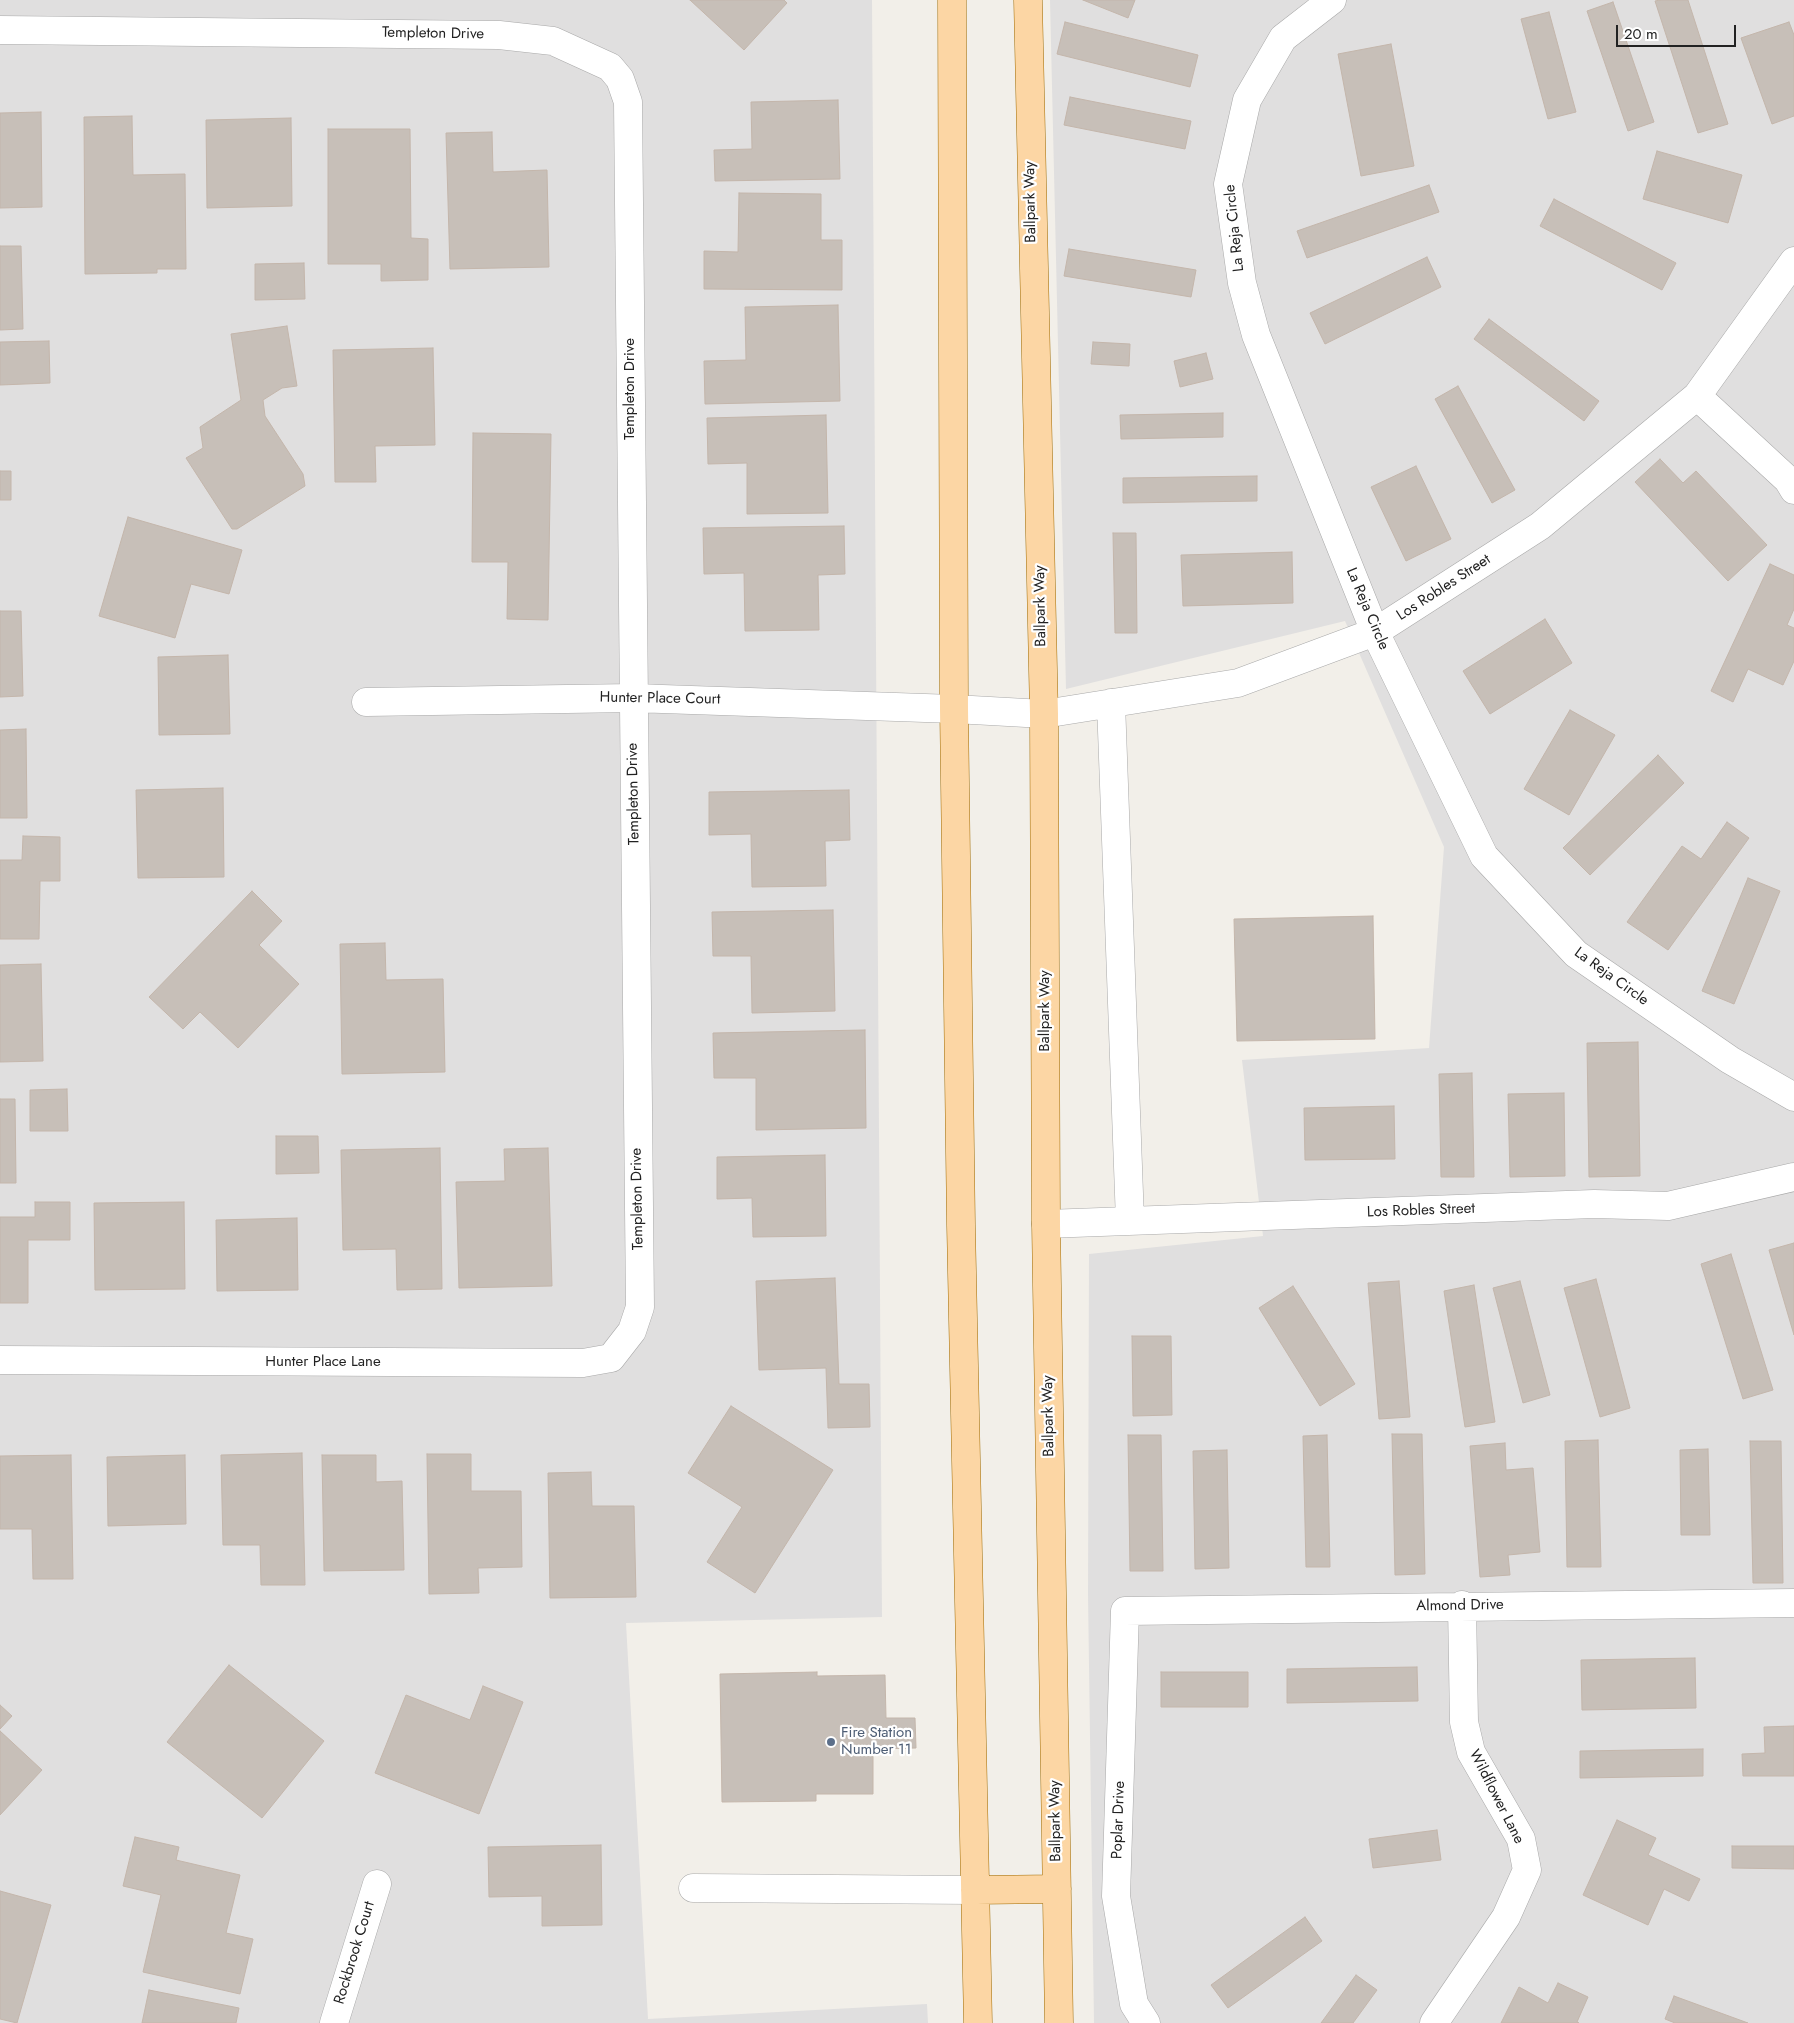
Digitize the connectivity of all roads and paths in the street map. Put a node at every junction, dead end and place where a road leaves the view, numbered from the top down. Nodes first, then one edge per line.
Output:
1 (952, 0) edge
2 (1028, 0) edge
3 (1332, 0) edge
4 (0, 30) edge
5 (1794, 261) edge
6 (1697, 396) junction
7 (1794, 490) edge
8 (1375, 632) junction
9 (633, 698) junction
10 (366, 702) dead end
11 (1111, 703) junction
12 (954, 708) junction
13 (1044, 714) junction
14 (1794, 1097) edge
15 (1794, 1177) edge
16 (1130, 1221) junction
17 (1046, 1224) junction
18 (632, 1331) joint
19 (0, 1360) edge
20 (1794, 1603) edge
21 (1462, 1606) junction
22 (1125, 1611) joint
23 (377, 1884) dead end
24 (694, 1888) dead end
25 (1057, 1889) junction
26 (975, 1890) junction
27 (334, 2023) edge
28 (978, 2023) edge
29 (1060, 2023) edge
30 (1146, 2023) edge
31 (1434, 2023) edge

1 - 12 main road
2 - 13 main road, Ballpark Way
3 - 8 street, La Reja Circle
4 - 9 street, Templeton Drive
5 - 6 street, Los Robles Street
6 - 7 street
6 - 8 street, Los Robles Street
8 - 11 street, Los Robles Street
8 - 14 street, La Reja Circle
9 - 10 street, Hunter Place Court
9 - 12 street, Hunter Place Court
9 - 18 street, Templeton Drive
11 - 13 street, Los Robles Street
11 - 16 street
12 - 13 street, Los Robles Street
12 - 26 main road
13 - 17 main road, Ballpark Way
15 - 16 street, Los Robles Street
16 - 17 street, Los Robles Street
17 - 25 main road, Ballpark Way
18 - 19 street, Hunter Place Lane
20 - 21 street, Almond Drive
21 - 22 street, Almond Drive
21 - 31 street, Wildflower Lane
22 - 30 street, Poplar Drive
23 - 27 street, Rockbrook Court
24 - 26 street
25 - 26 main road
25 - 29 main road, Ballpark Way
26 - 28 main road

